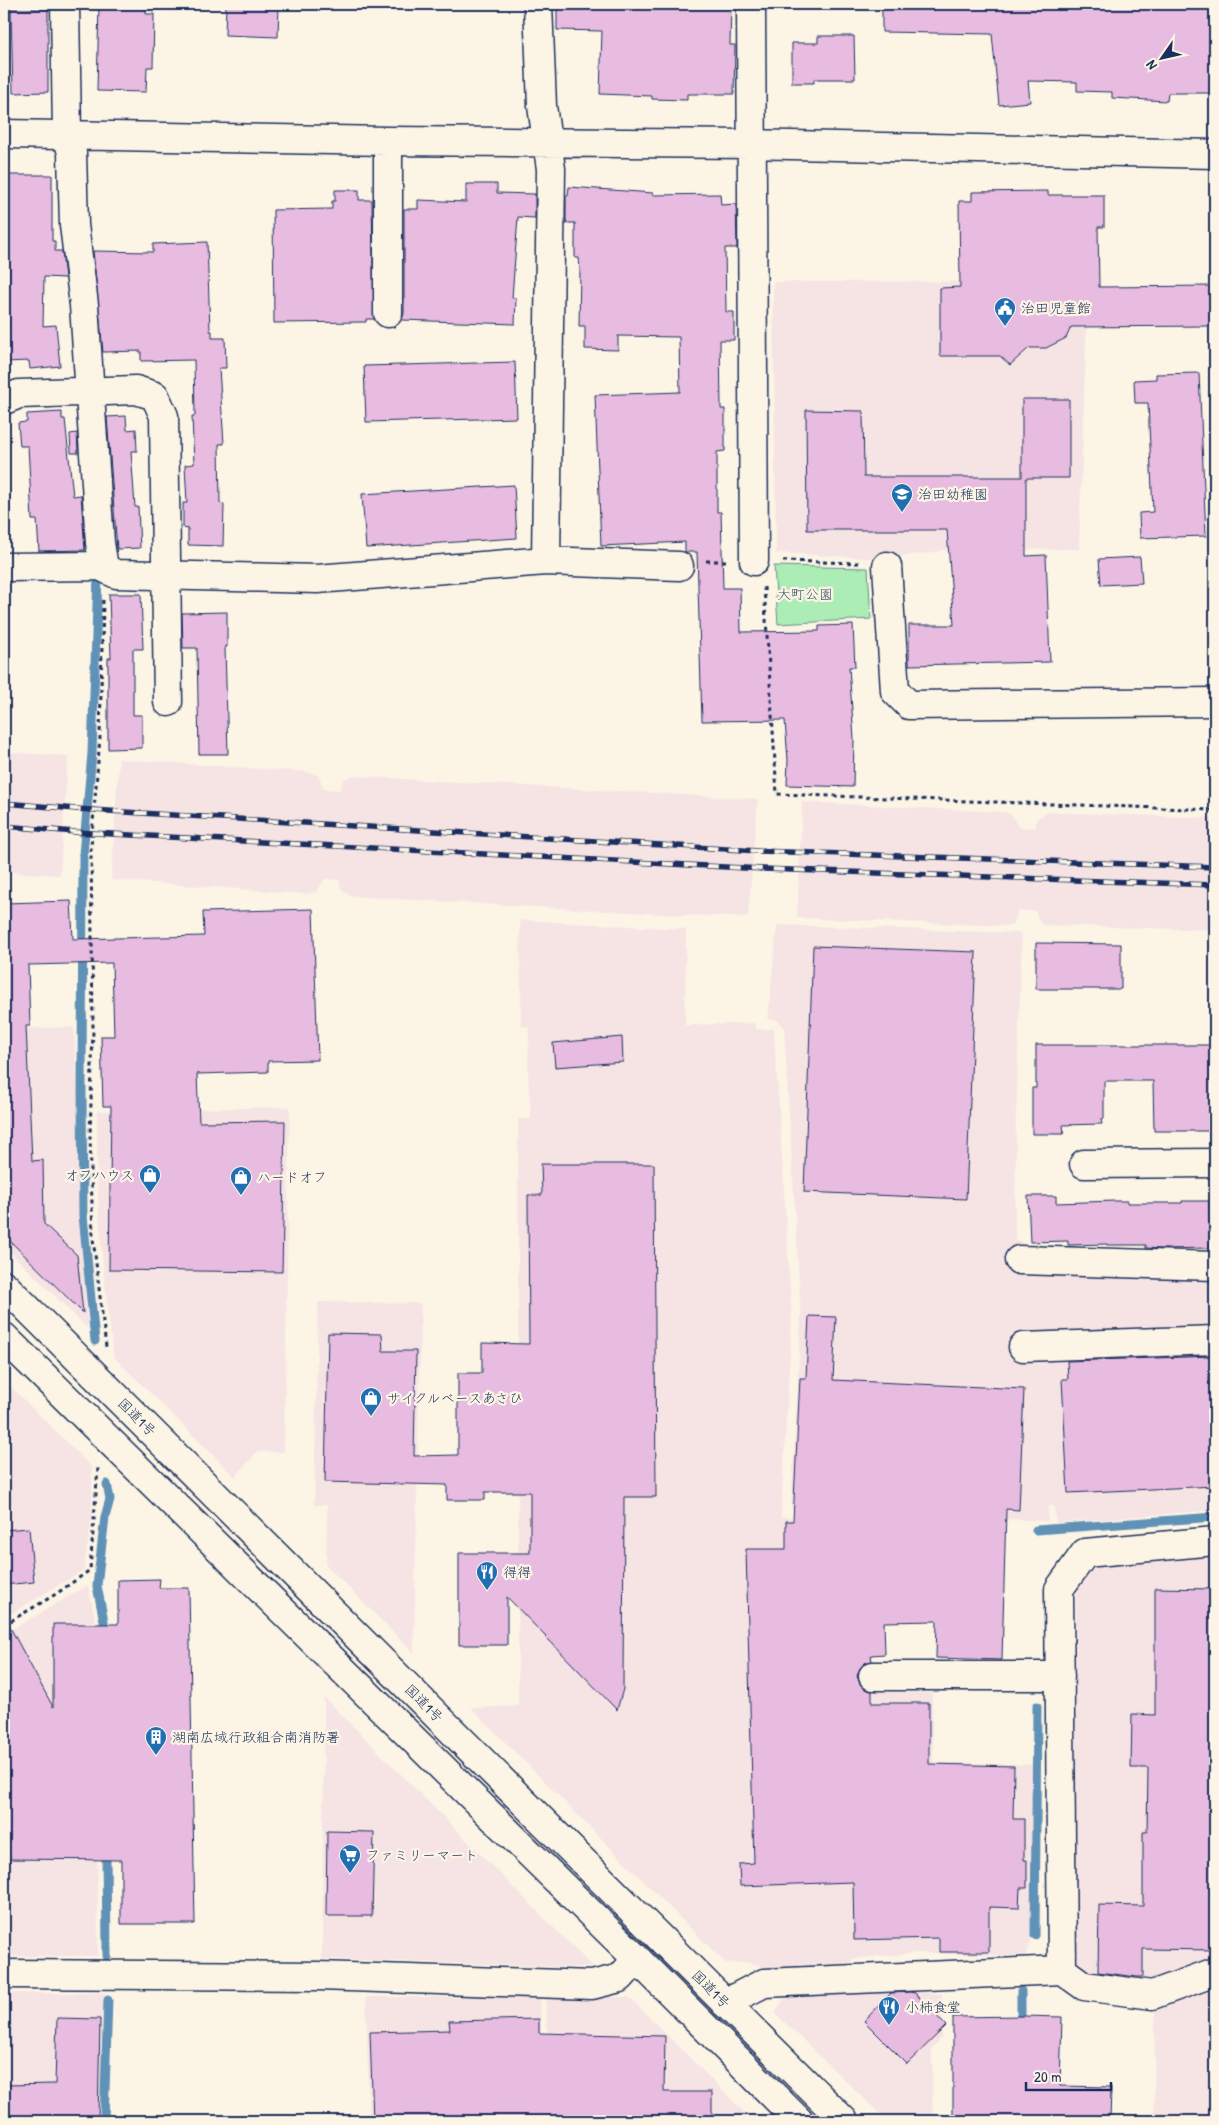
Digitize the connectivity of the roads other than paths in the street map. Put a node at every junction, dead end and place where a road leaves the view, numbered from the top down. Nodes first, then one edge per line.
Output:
1 (66, 4) edge
2 (538, 4) edge
3 (750, 4) edge
4 (4, 134) edge
5 (67, 135) junction
6 (388, 140) junction
7 (548, 142) junction
8 (750, 144) junction
9 (1215, 154) edge
10 (388, 313) dead end
11 (90, 392) junction
12 (4, 400) edge
13 (758, 560) road end
14 (546, 561) junction
15 (679, 566) road end
16 (887, 566) road end
17 (4, 567) edge
18 (110, 571) junction
19 (166, 574) junction
20 (168, 702) dead end
21 (1215, 702) edge
22 (1215, 1163) edge
23 (1084, 1164) dead end
24 (1019, 1260) dead end
25 (1215, 1266) edge
26 (4, 1285) edge
27 (4, 1337) edge
28 (1215, 1340) edge
29 (1023, 1347) dead end
30 (1215, 1541) edge
31 (873, 1676) dead end
32 (1060, 1676) junction
33 (637, 1959) junction
34 (1062, 1970) junction
35 (1215, 1972) edge
36 (4, 1974) edge
37 (725, 2003) junction
38 (799, 2121) edge
39 (844, 2121) edge

1 - 5 main road
2 - 7 main road
3 - 8 main road
4 - 5 main road
5 - 6 main road
5 - 11 main road
6 - 7 main road
6 - 10 main road
7 - 8 main road
7 - 14 main road
8 - 9 main road
8 - 13 main road
11 - 12 main road
11 - 18 main road
11 - 19 main road
14 - 15 main road
14 - 19 main road
16 - 21 main road
17 - 18 main road
18 - 19 main road
19 - 20 main road
22 - 23 main road
24 - 25 main road
26 - 37 main road, 国道1号
27 - 33 main road
28 - 29 main road
30 - 32 main road
31 - 32 main road
32 - 34 main road
33 - 36 main road
33 - 38 main road
34 - 35 main road
34 - 37 main road
37 - 39 main road, 国道1号

